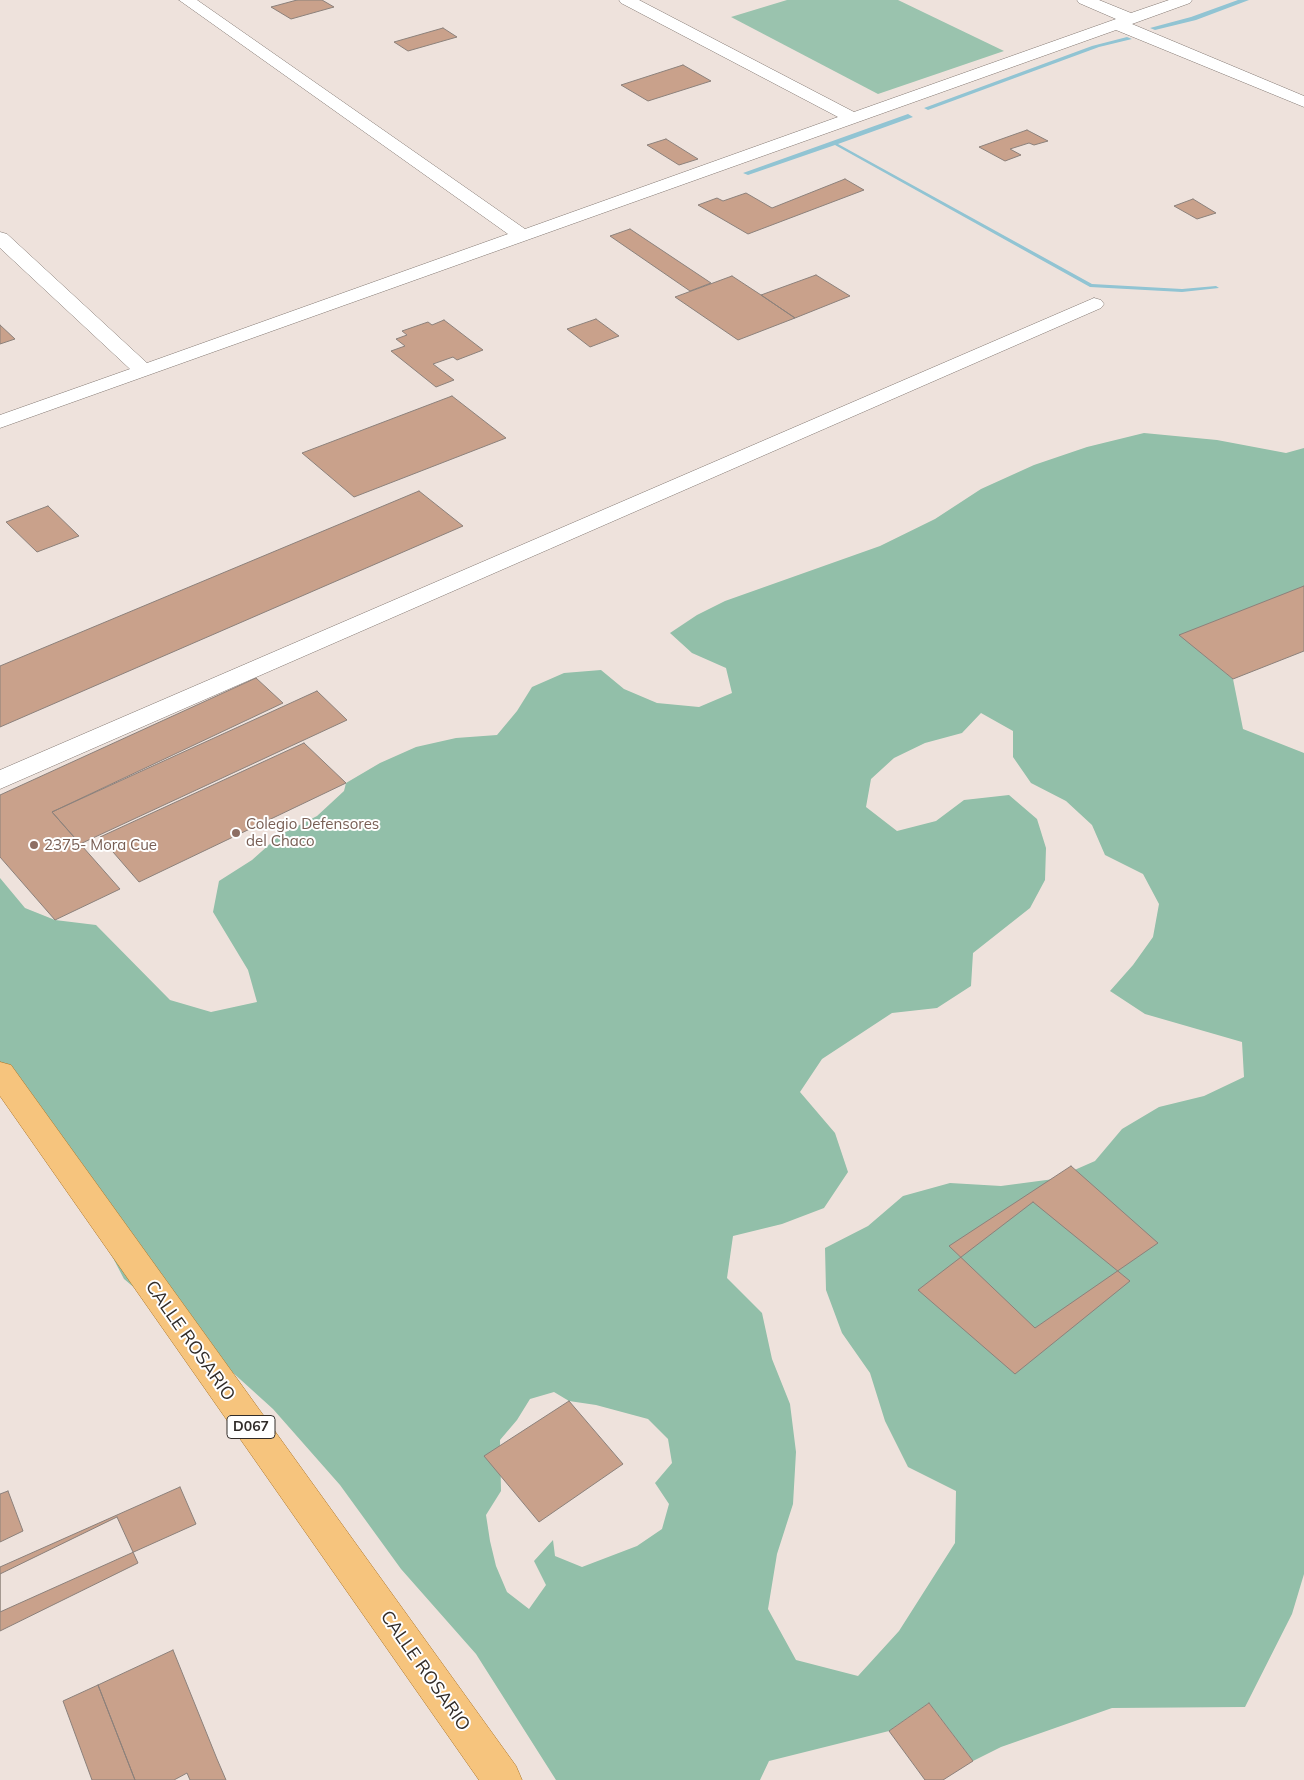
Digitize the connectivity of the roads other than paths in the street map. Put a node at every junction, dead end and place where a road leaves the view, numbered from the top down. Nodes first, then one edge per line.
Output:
1 (187, 0) edge
2 (627, 0) edge
3 (1085, 0) edge
4 (1184, 0) edge
5 (1123, 22) junction
6 (1304, 102) edge
7 (852, 118) junction
8 (523, 236) junction
9 (0, 238) edge
10 (1094, 304) dead end
11 (144, 371) junction
12 (0, 422) edge
13 (0, 780) edge
14 (0, 1073) edge
15 (502, 1780) edge

1 - 8 street
2 - 7 street
3 - 5 street
4 - 5 street
5 - 6 street
5 - 7 street
7 - 8 street
8 - 11 street
9 - 11 street
10 - 13 street
11 - 12 street
14 - 15 main road, CALLE ROSARIO / D067

